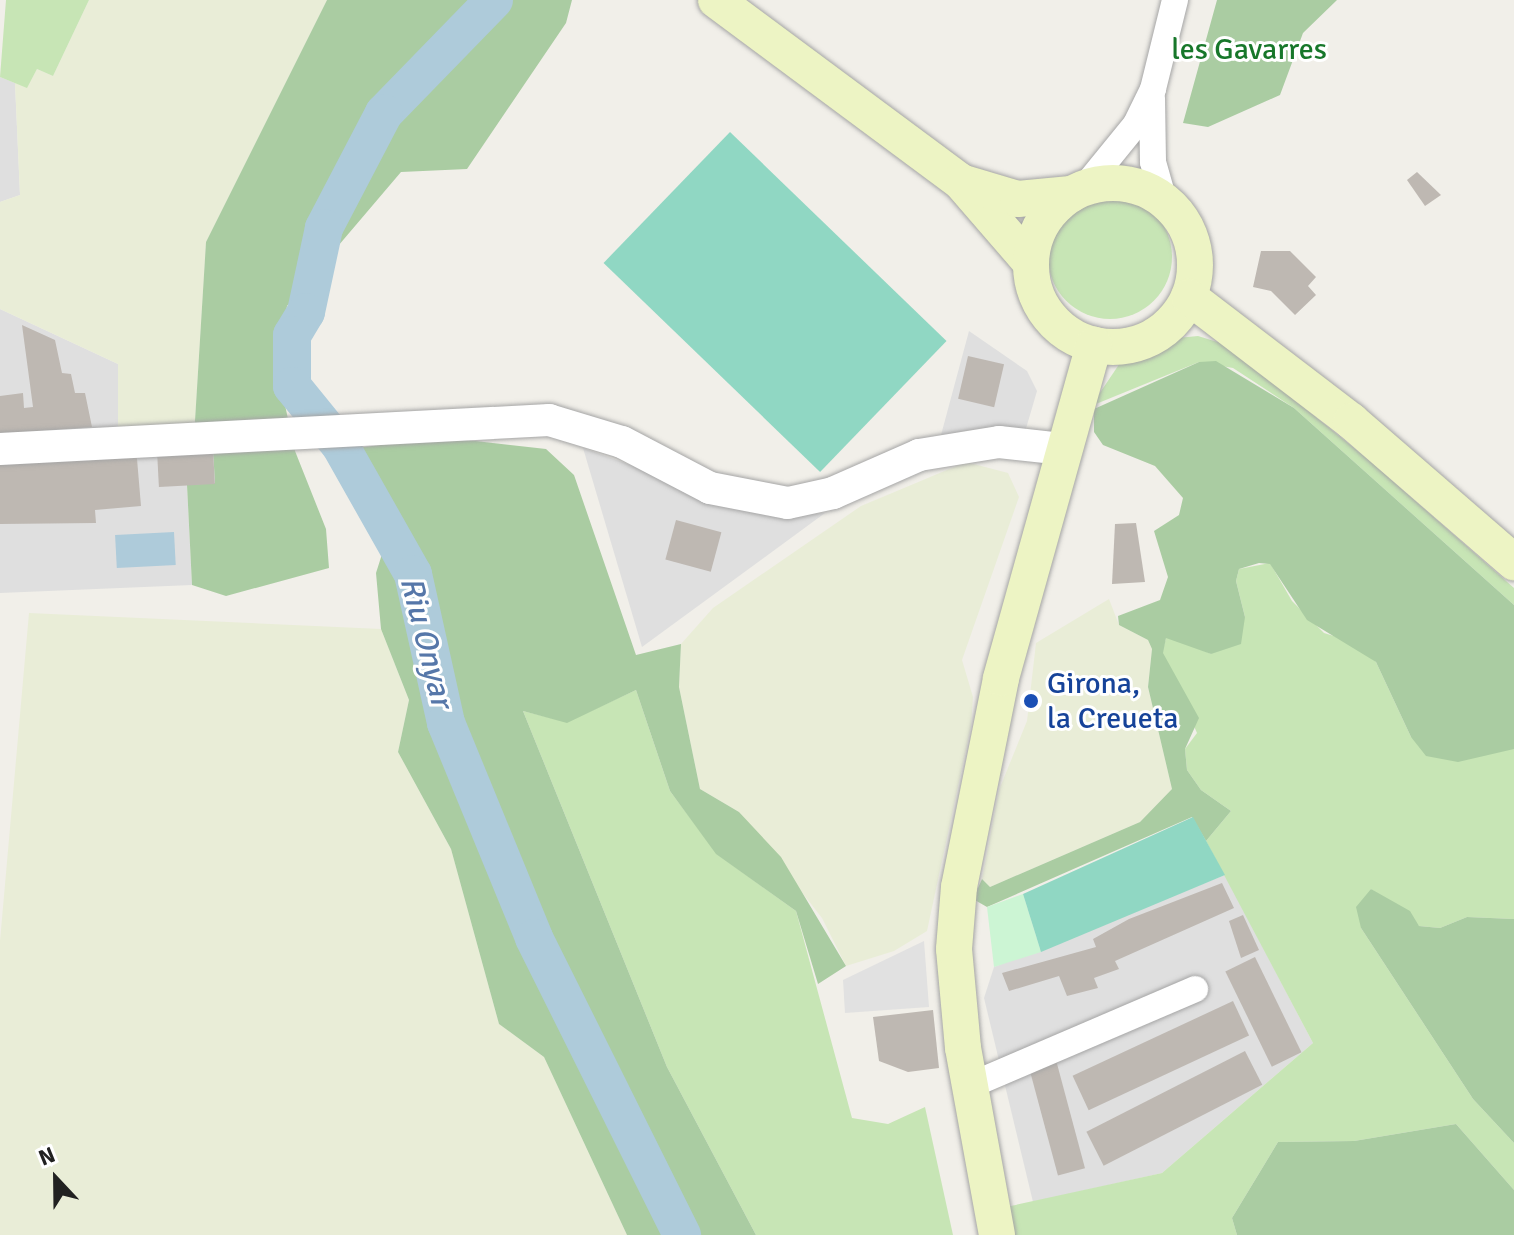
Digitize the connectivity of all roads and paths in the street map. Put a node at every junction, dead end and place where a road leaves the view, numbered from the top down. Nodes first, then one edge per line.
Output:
1 (716, 0) edge
2 (1175, 0) edge
3 (1153, 89) junction
4 (960, 181) junction
5 (1078, 191) junction
6 (1164, 201) junction
7 (1031, 263) junction
8 (1189, 297) junction
9 (1094, 345) junction
10 (0, 449) edge
11 (1062, 449) junction
12 (1514, 562) edge
13 (1195, 989) dead end
14 (969, 1086) junction
15 (997, 1235) edge

1 - 4 main road
2 - 3 street
3 - 5 street
3 - 6 street
4 - 5 main road
4 - 7 main road
5 - 6 main road
5 - 7 main road
6 - 8 main road
7 - 9 main road
8 - 9 main road
8 - 12 main road
9 - 11 main road
10 - 11 street
11 - 14 main road
13 - 14 street
14 - 15 main road

